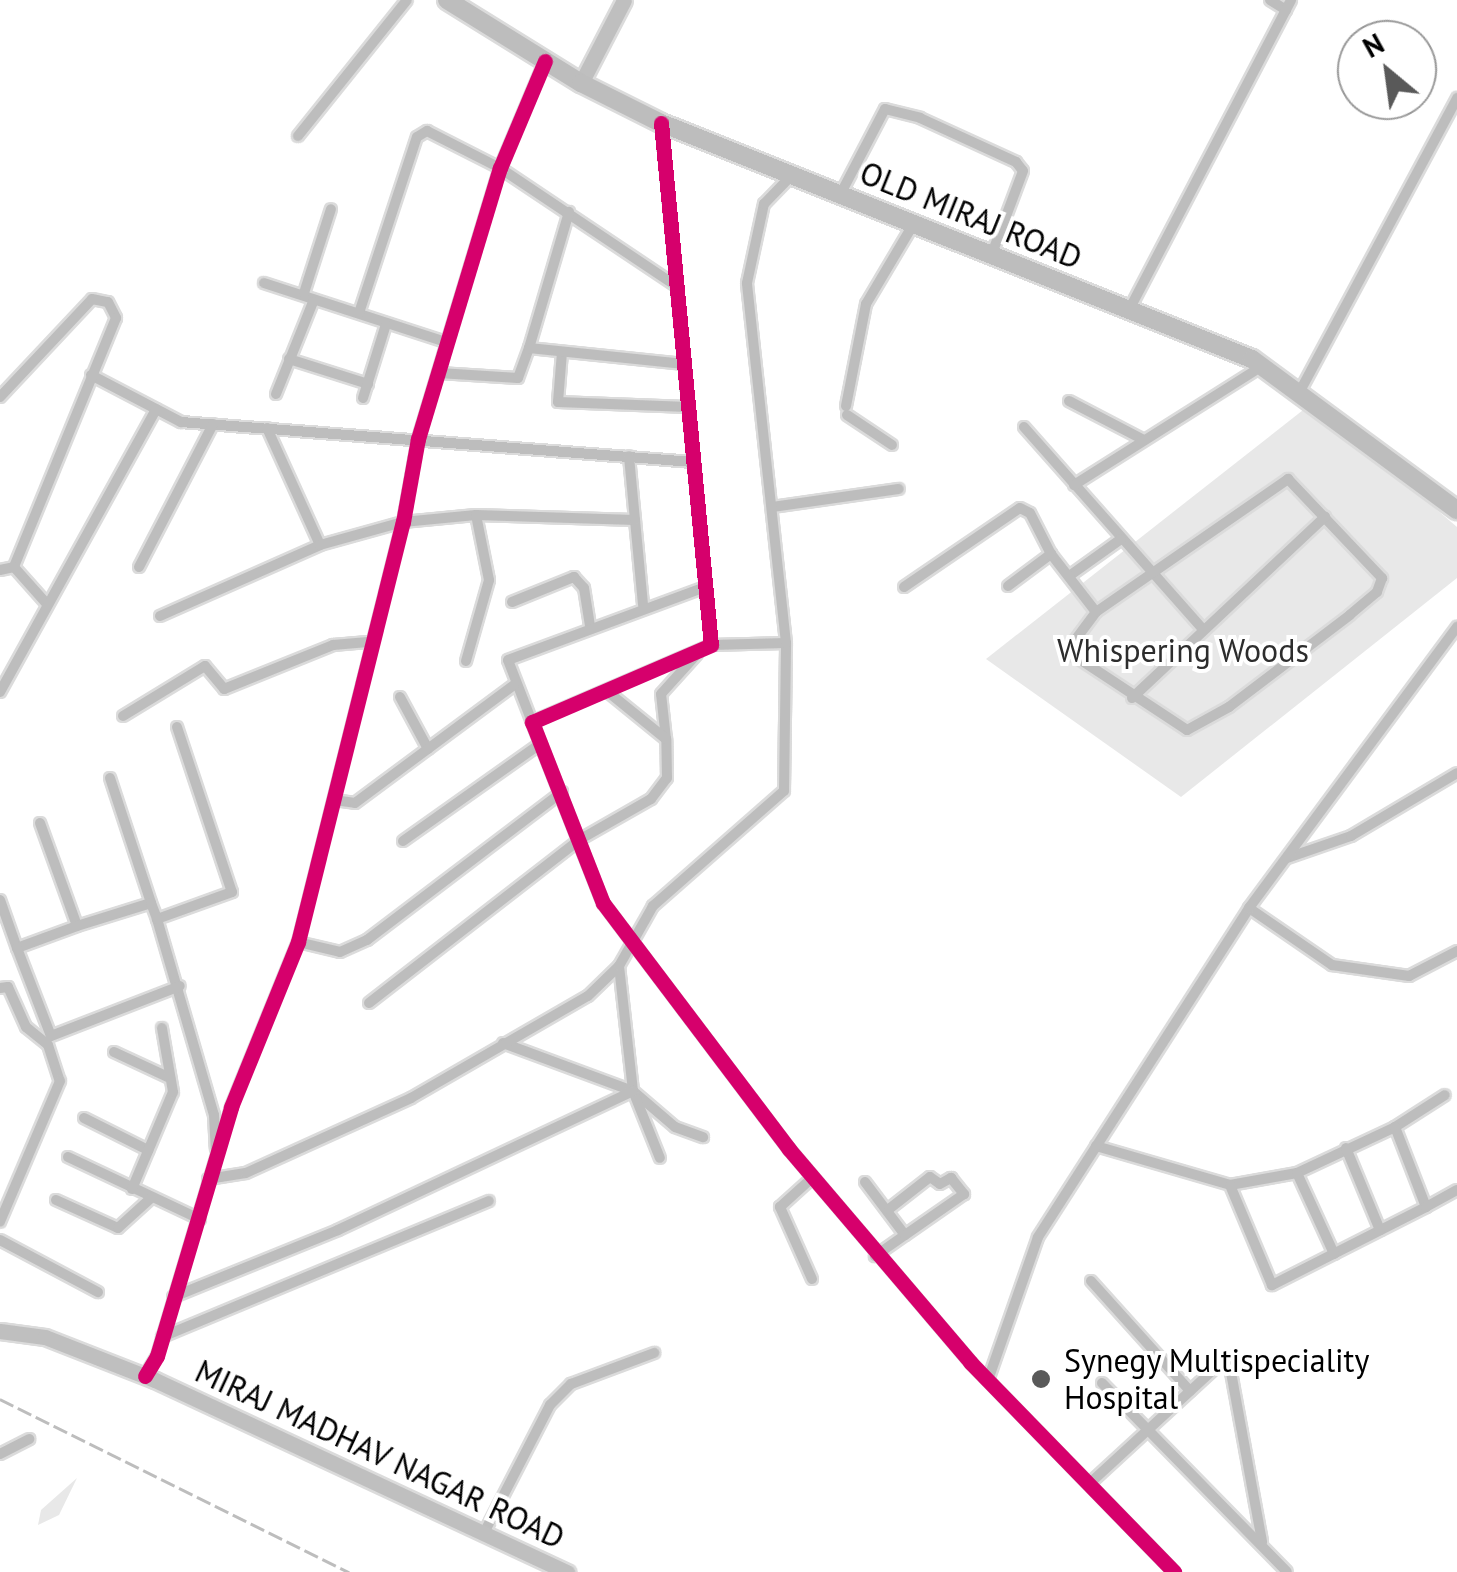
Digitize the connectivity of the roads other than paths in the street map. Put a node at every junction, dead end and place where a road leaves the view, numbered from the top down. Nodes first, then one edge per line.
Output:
1 (407, 0) edge
2 (446, 0) edge
3 (624, 0) edge
4 (1270, 0) edge
5 (1288, 5) edge
6 (545, 61) junction
7 (581, 84) junction
8 (1457, 98) edge
9 (661, 123) junction
10 (298, 136) dead end
11 (500, 168) junction
12 (792, 174) junction
13 (840, 195) junction
14 (331, 209) dead end
15 (569, 212) junction
16 (913, 225) junction
17 (991, 256) junction
18 (264, 283) dead end
19 (676, 286) junction
20 (308, 297) junction
21 (1129, 310) junction
22 (360, 313) junction
23 (386, 324) junction
24 (446, 342) junction
25 (529, 348) junction
26 (562, 352) junction
27 (289, 359) junction
28 (684, 364) junction
29 (1262, 366) junction
30 (439, 373) junction
31 (91, 375) junction
32 (368, 384) junction
33 (1298, 393) junction
34 (276, 394) dead end
35 (0, 397) edge
36 (363, 398) dead end
37 (1069, 401) dead end
38 (688, 407) junction
39 (156, 410) junction
40 (213, 424) junction
41 (267, 428) junction
42 (1024, 428) dead end
43 (418, 439) junction
44 (1142, 439) junction
45 (892, 445) dead end
46 (630, 456) junction
47 (693, 462) junction
48 (1074, 485) junction
49 (899, 488) dead end
50 (1456, 505) edge
51 (772, 506) junction
52 (476, 515) junction
53 (1325, 518) junction
54 (635, 520) junction
55 (403, 522) junction
56 (1121, 539) junction
57 (320, 545) junction
58 (1051, 554) junction
59 (14, 566) junction
60 (139, 567) dead end
61 (0, 570) edge
62 (1151, 570) junction
63 (1072, 574) junction
64 (706, 586) junction
65 (1008, 586) dead end
66 (904, 587) dead end
67 (512, 602) dead end
68 (47, 604) junction
69 (643, 605) junction
70 (1096, 612) junction
71 (160, 616) dead end
72 (590, 626) junction
73 (1201, 626) junction
74 (1457, 627) edge
75 (368, 642) junction
76 (786, 642) junction
77 (706, 647) junction
78 (466, 661) dead end
79 (514, 685) junction
80 (607, 691) junction
81 (0, 692) edge
82 (400, 697) dead end
83 (1132, 698) junction
84 (123, 716) dead end
85 (532, 722) junction
86 (177, 727) dead end
87 (666, 739) junction
88 (540, 744) junction
89 (428, 749) junction
90 (1457, 773) edge
91 (110, 778) dead end
92 (562, 792) junction
93 (334, 800) junction
94 (40, 823) dead end
95 (580, 840) junction
96 (403, 841) dead end
97 (1286, 858) junction
98 (0, 900) edge
99 (151, 904) junction
100 (1249, 908) junction
101 (157, 919) junction
102 (77, 926) junction
103 (631, 937) junction
104 (298, 942) junction
105 (18, 948) junction
106 (1457, 951) edge
107 (620, 966) junction
108 (180, 986) junction
109 (0, 988) edge
110 (369, 1003) dead end
111 (162, 1028) dead end
112 (503, 1043) junction
113 (114, 1052) dead end
114 (170, 1078) junction
115 (633, 1091) junction
116 (1445, 1096) dead end
117 (84, 1118) dead end
118 (1396, 1128) junction
119 (703, 1136) dead end
120 (1096, 1146) junction
121 (1346, 1148) junction
122 (148, 1150) junction
123 (216, 1154) junction
124 (68, 1157) dead end
125 (660, 1158) dead end
126 (1297, 1173) junction
127 (812, 1178) junction
128 (208, 1179) junction
129 (865, 1182) dead end
130 (1230, 1185) junction
131 (132, 1190) junction
132 (1457, 1190) edge
133 (151, 1198) junction
134 (56, 1200) dead end
135 (489, 1201) dead end
136 (1426, 1207) junction
137 (889, 1209) dead end
138 (200, 1218) junction
139 (0, 1222) edge
140 (1380, 1230) junction
141 (905, 1235) junction
142 (0, 1240) edge
143 (1334, 1254) junction
144 (876, 1256) junction
145 (812, 1278) dead end
146 (1092, 1281) dead end
147 (98, 1292) dead end
148 (173, 1297) junction
149 (0, 1330) edge
150 (162, 1337) junction
151 (654, 1353) dead end
152 (145, 1376) junction
153 (988, 1380) junction
154 (1102, 1383) dead end
155 (1190, 1391) junction
156 (1146, 1431) junction
157 (29, 1439) dead end
158 (0, 1454) edge
159 (1089, 1484) junction
160 (485, 1532) junction
161 (1262, 1544) junction
162 (567, 1572) edge
163 (1174, 1572) edge
164 (1287, 1572) edge

1 - 10 street
2 - 6 main road, OLD MIRAJ ROAD
3 - 7 street
4 - 5 street
5 - 21 street
6 - 7 main road, OLD MIRAJ ROAD
6 - 11 street
7 - 9 main road, OLD MIRAJ ROAD
8 - 33 street
9 - 12 main road, OLD MIRAJ ROAD
9 - 19 street
11 - 15 street
11 - 22 street
11 - 24 street
12 - 13 main road, OLD MIRAJ ROAD
12 - 51 street
13 - 16 main road, OLD MIRAJ ROAD
13 - 17 street
14 - 20 street
15 - 19 street
15 - 25 street
16 - 17 main road, OLD MIRAJ ROAD
16 - 45 street
17 - 21 main road, OLD MIRAJ ROAD
18 - 20 street
19 - 28 street
20 - 22 street
20 - 27 street
21 - 29 main road, OLD MIRAJ ROAD
22 - 23 street
23 - 24 street
23 - 32 street
24 - 30 street
25 - 26 street
25 - 30 street
26 - 28 street
26 - 38 street
27 - 32 street
27 - 34 street
28 - 38 street
29 - 33 main road, OLD MIRAJ ROAD
29 - 44 street
30 - 43 street
31 - 35 street
31 - 39 street
31 - 59 street
32 - 36 street
33 - 50 main road, OLD MIRAJ ROAD
37 - 44 street
38 - 47 street
39 - 40 street
39 - 68 street
40 - 41 street
40 - 60 street
41 - 43 street
41 - 57 street
42 - 48 street
43 - 46 street
43 - 55 street
44 - 48 street
46 - 47 street
46 - 54 street
47 - 64 street
48 - 56 street
49 - 51 street
51 - 76 street
52 - 54 street
52 - 55 street
52 - 78 street
53 - 62 street
53 - 73 street
53 - 83 street
54 - 69 street
55 - 57 street
55 - 75 street
56 - 62 street
56 - 63 street
57 - 71 street
58 - 63 street
58 - 65 street
58 - 66 street
59 - 61 street
59 - 68 street
62 - 70 street
62 - 73 street
63 - 70 street
64 - 69 street
64 - 77 street
67 - 72 street
68 - 81 street
69 - 72 street
70 - 83 street
72 - 79 street
73 - 83 street
74 - 97 street
75 - 84 street
75 - 93 street
76 - 77 street
76 - 103 street
77 - 80 street
77 - 87 street
79 - 85 street
79 - 89 street
80 - 85 street
80 - 87 street
82 - 89 street
85 - 88 street
86 - 101 street
87 - 95 street
88 - 92 street
88 - 96 street
89 - 93 street
90 - 97 street
91 - 99 street
92 - 95 street
92 - 104 street
93 - 104 street
94 - 102 street
95 - 103 street
95 - 110 street
97 - 100 street
98 - 105 street
99 - 101 street
99 - 102 street
100 - 106 street
100 - 120 street
101 - 108 street
102 - 105 street
103 - 107 street
103 - 127 street
104 - 123 street
105 - 108 street
107 - 112 street
107 - 115 street
108 - 123 street
109 - 139 street
111 - 114 street
112 - 115 street
112 - 128 street
113 - 114 street
114 - 122 street
115 - 119 street
115 - 125 street
115 - 148 street
116 - 118 street
117 - 122 street
118 - 121 street
118 - 136 street
120 - 130 street
120 - 153 street
121 - 126 street
121 - 140 street
122 - 131 street
123 - 128 street
124 - 131 street
126 - 130 street
126 - 143 street
127 - 144 street
127 - 145 street
128 - 138 street
129 - 141 street
130 - 143 street
131 - 133 street
132 - 136 street
133 - 134 street
133 - 138 street
135 - 150 street
136 - 140 street
137 - 141 street
138 - 148 street
140 - 143 street
141 - 144 street
142 - 147 street
144 - 153 street
146 - 155 street
148 - 150 street
149 - 152 street, MIRAJ MADHAV NAGAR ROAD
150 - 152 street
151 - 160 street
152 - 160 street, MIRAJ MADHAV NAGAR ROAD
153 - 159 street
154 - 156 street
155 - 156 street
155 - 161 street
156 - 159 street
156 - 161 street
157 - 158 street
159 - 163 street
160 - 162 street, MIRAJ MADHAV NAGAR ROAD
161 - 164 street

